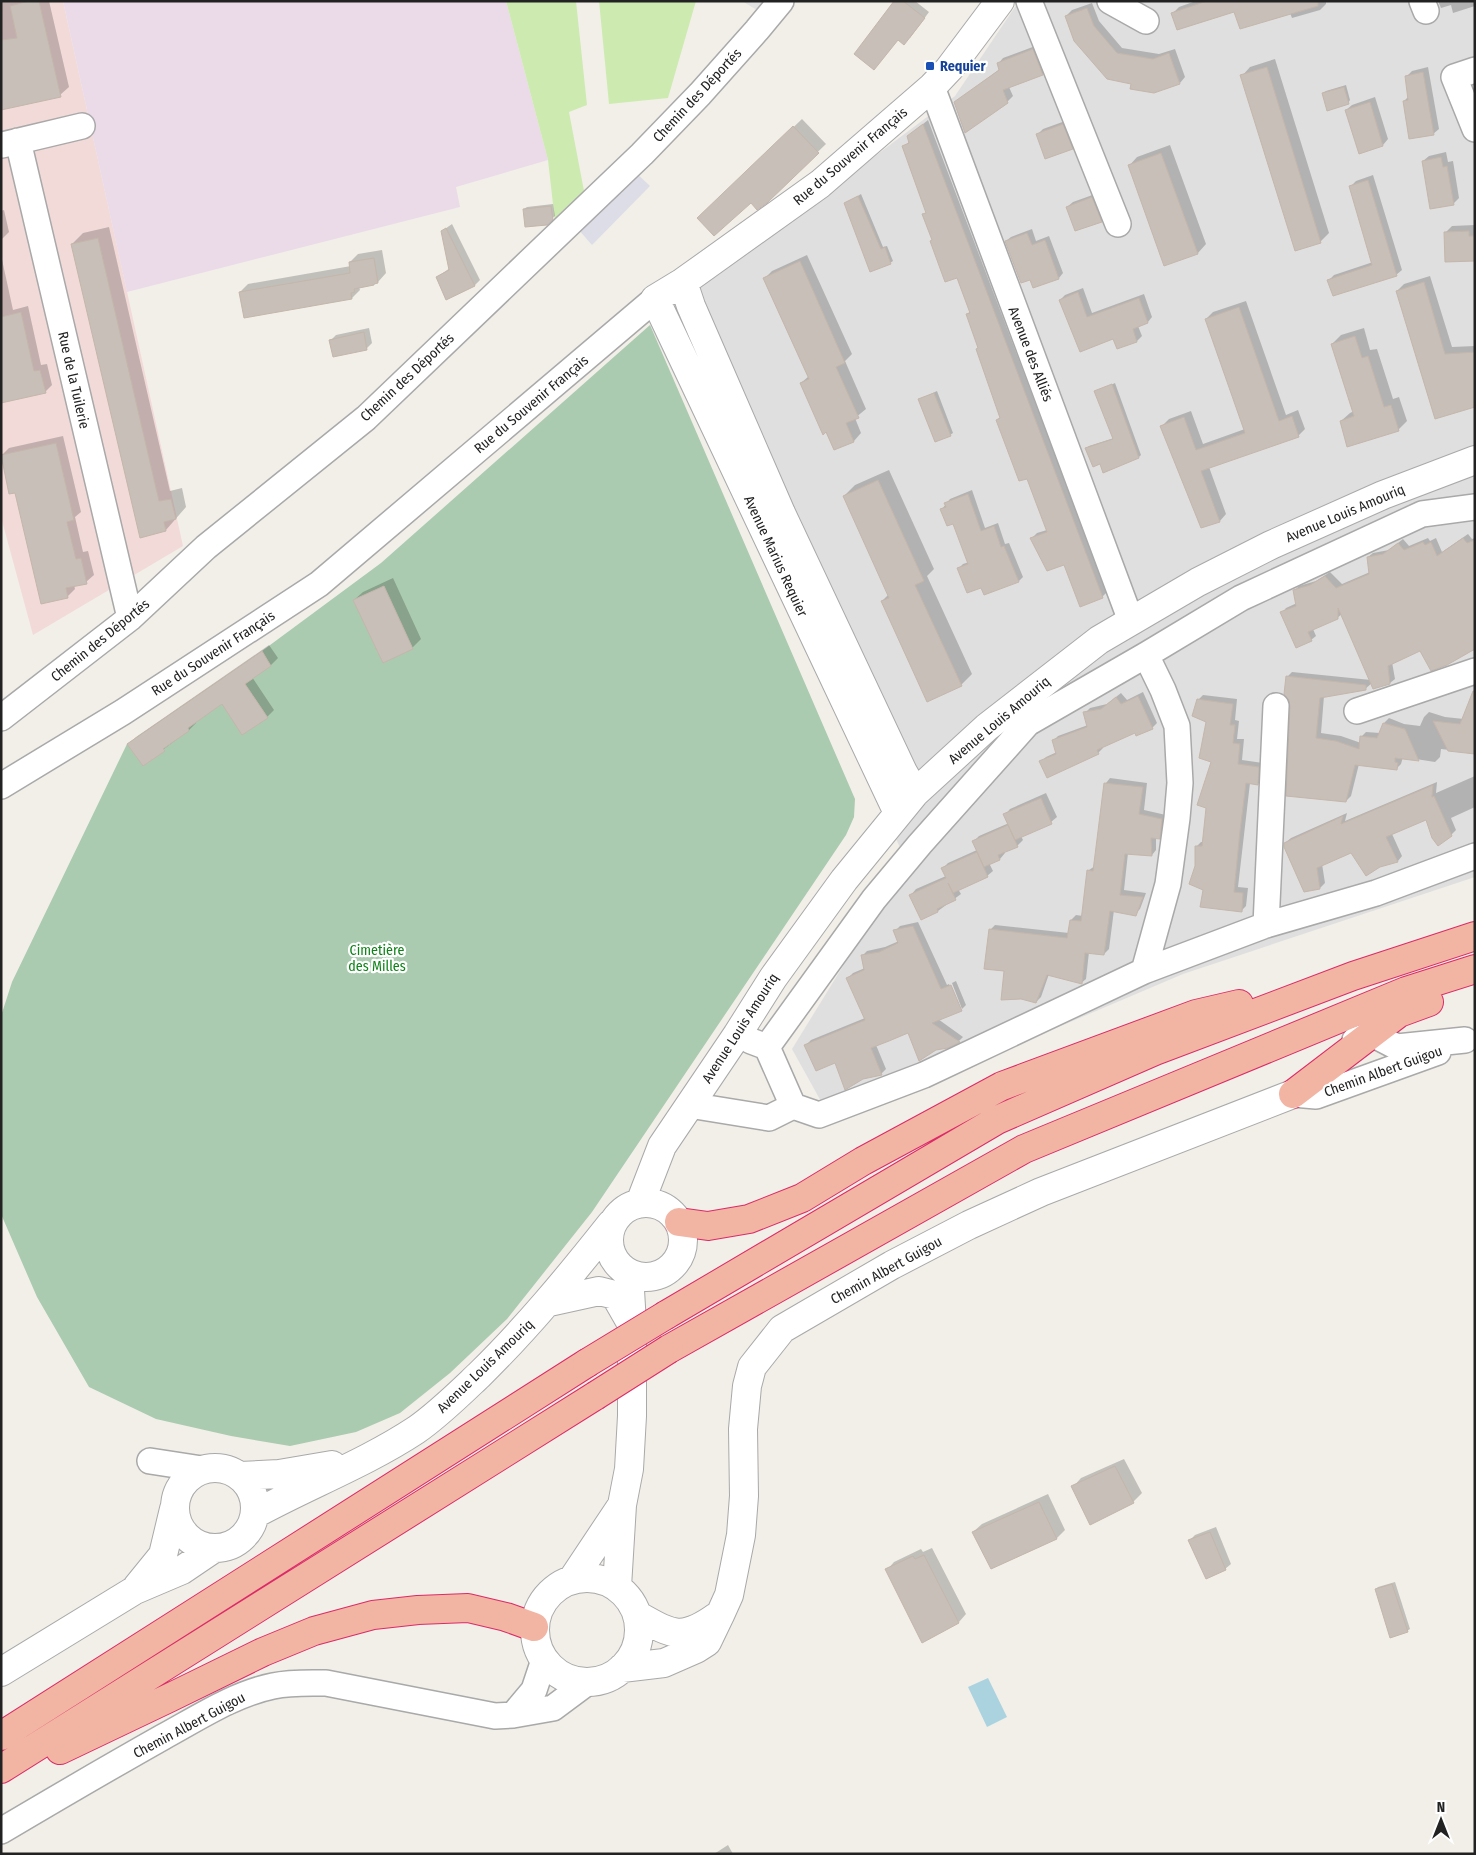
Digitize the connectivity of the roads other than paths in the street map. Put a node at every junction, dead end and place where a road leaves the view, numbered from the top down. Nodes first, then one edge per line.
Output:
1 (781, 1) edge
2 (1000, 1) edge
3 (1030, 1) edge
4 (1110, 1) edge
5 (1146, 21) dead end
6 (1475, 70) edge
7 (932, 87) junction
8 (82, 126) dead end
9 (1475, 129) edge
10 (10, 143) edge
11 (1118, 224) dead end
12 (683, 282) junction
13 (655, 299) junction
14 (1475, 460) edge
15 (1475, 507) edge
16 (130, 618) junction
17 (1131, 621) junction
18 (1146, 655) junction
19 (1475, 672) edge
20 (1276, 706) dead end
21 (1357, 711) dead end
22 (1, 718) edge
23 (1, 786) edge
24 (906, 803) junction
25 (1475, 856) edge
26 (1266, 925) junction
27 (1475, 936) edge
28 (1475, 969) edge
29 (1144, 972) junction
30 (1353, 976) junction
31 (1475, 987) edge
32 (1372, 1034) junction
33 (737, 1035) junction
34 (1470, 1038) edge
35 (767, 1047) junction
36 (1282, 1099) junction
37 (689, 1106) junction
38 (793, 1106) junction
39 (662, 1146) junction
40 (640, 1203) junction
41 (675, 1217) junction
42 (612, 1224) junction
43 (632, 1272) junction
44 (548, 1302) junction
45 (632, 1324) junction
46 (368, 1457) junction
47 (240, 1476) junction
48 (186, 1488) junction
49 (622, 1505) junction
50 (255, 1514) junction
51 (213, 1549) junction
52 (572, 1580) junction
53 (617, 1587) junction
54 (135, 1590) junction
55 (637, 1615) junction
56 (720, 1615) junction
57 (534, 1627) junction
58 (544, 1660) junction
59 (622, 1668) junction
60 (1, 1672) edge
61 (588, 1682) junction
62 (513, 1715) junction
63 (1, 1736) edge
64 (1, 1769) edge
65 (1, 1777) edge
66 (1, 1831) edge

1 - 16 street, Chemin des Déportés
2 - 7 street, Rue du Souvenir Français
3 - 11 street
4 - 5 street
6 - 9 street
7 - 12 street, Rue du Souvenir Français
7 - 17 street, Avenue des Alliés
8 - 10 street, Rue de la Tuilerie
10 - 16 street, Rue de la Tuilerie
12 - 13 street, Rue du Souvenir Français
12 - 24 street, Avenue Marius Requier
13 - 23 street, Rue du Souvenir Français
13 - 24 street, Avenue Marius Requier
14 - 17 street, Avenue Louis Amouriq
15 - 18 street
16 - 22 street, Chemin des Déportés
17 - 24 street, Avenue Louis Amouriq
18 - 29 street
18 - 35 street
19 - 21 street
20 - 26 street
24 - 33 street, Avenue Louis Amouriq
25 - 26 street
26 - 29 street
27 - 30 highway
28 - 64 highway, bridge
29 - 38 street
30 - 41 highway
30 - 63 highway, bridge
31 - 32 highway
32 - 34 street, Chemin Albert Guigou
32 - 36 highway
33 - 35 street
33 - 37 street, Avenue Louis Amouriq
34 - 36 street, Chemin Albert Guigou
35 - 38 street
36 - 56 street, Chemin Albert Guigou
37 - 38 street
37 - 39 street, Avenue Louis Amouriq
39 - 40 street, Avenue Louis Amouriq
39 - 41 street
40 - 41 street
40 - 42 street
41 - 43 street
42 - 43 street
42 - 44 street, Avenue Louis Amouriq
43 - 44 street, Avenue Louis Amouriq
43 - 45 street
44 - 45 street
44 - 46 street, Avenue Louis Amouriq
45 - 49 street
46 - 47 street, Avenue Louis Amouriq
46 - 50 street, Avenue Louis Amouriq
47 - 48 street
47 - 50 street
48 - 51 street
48 - 54 street
49 - 52 street
49 - 53 street
50 - 51 street
51 - 54 street
52 - 53 street
52 - 57 street
53 - 55 street
54 - 60 street
55 - 56 street
55 - 59 street
56 - 59 street, Chemin Albert Guigou
57 - 58 street
57 - 65 highway
58 - 61 street
58 - 62 street
59 - 61 street
61 - 62 street, Chemin Albert Guigou
62 - 66 street, Chemin Albert Guigou

